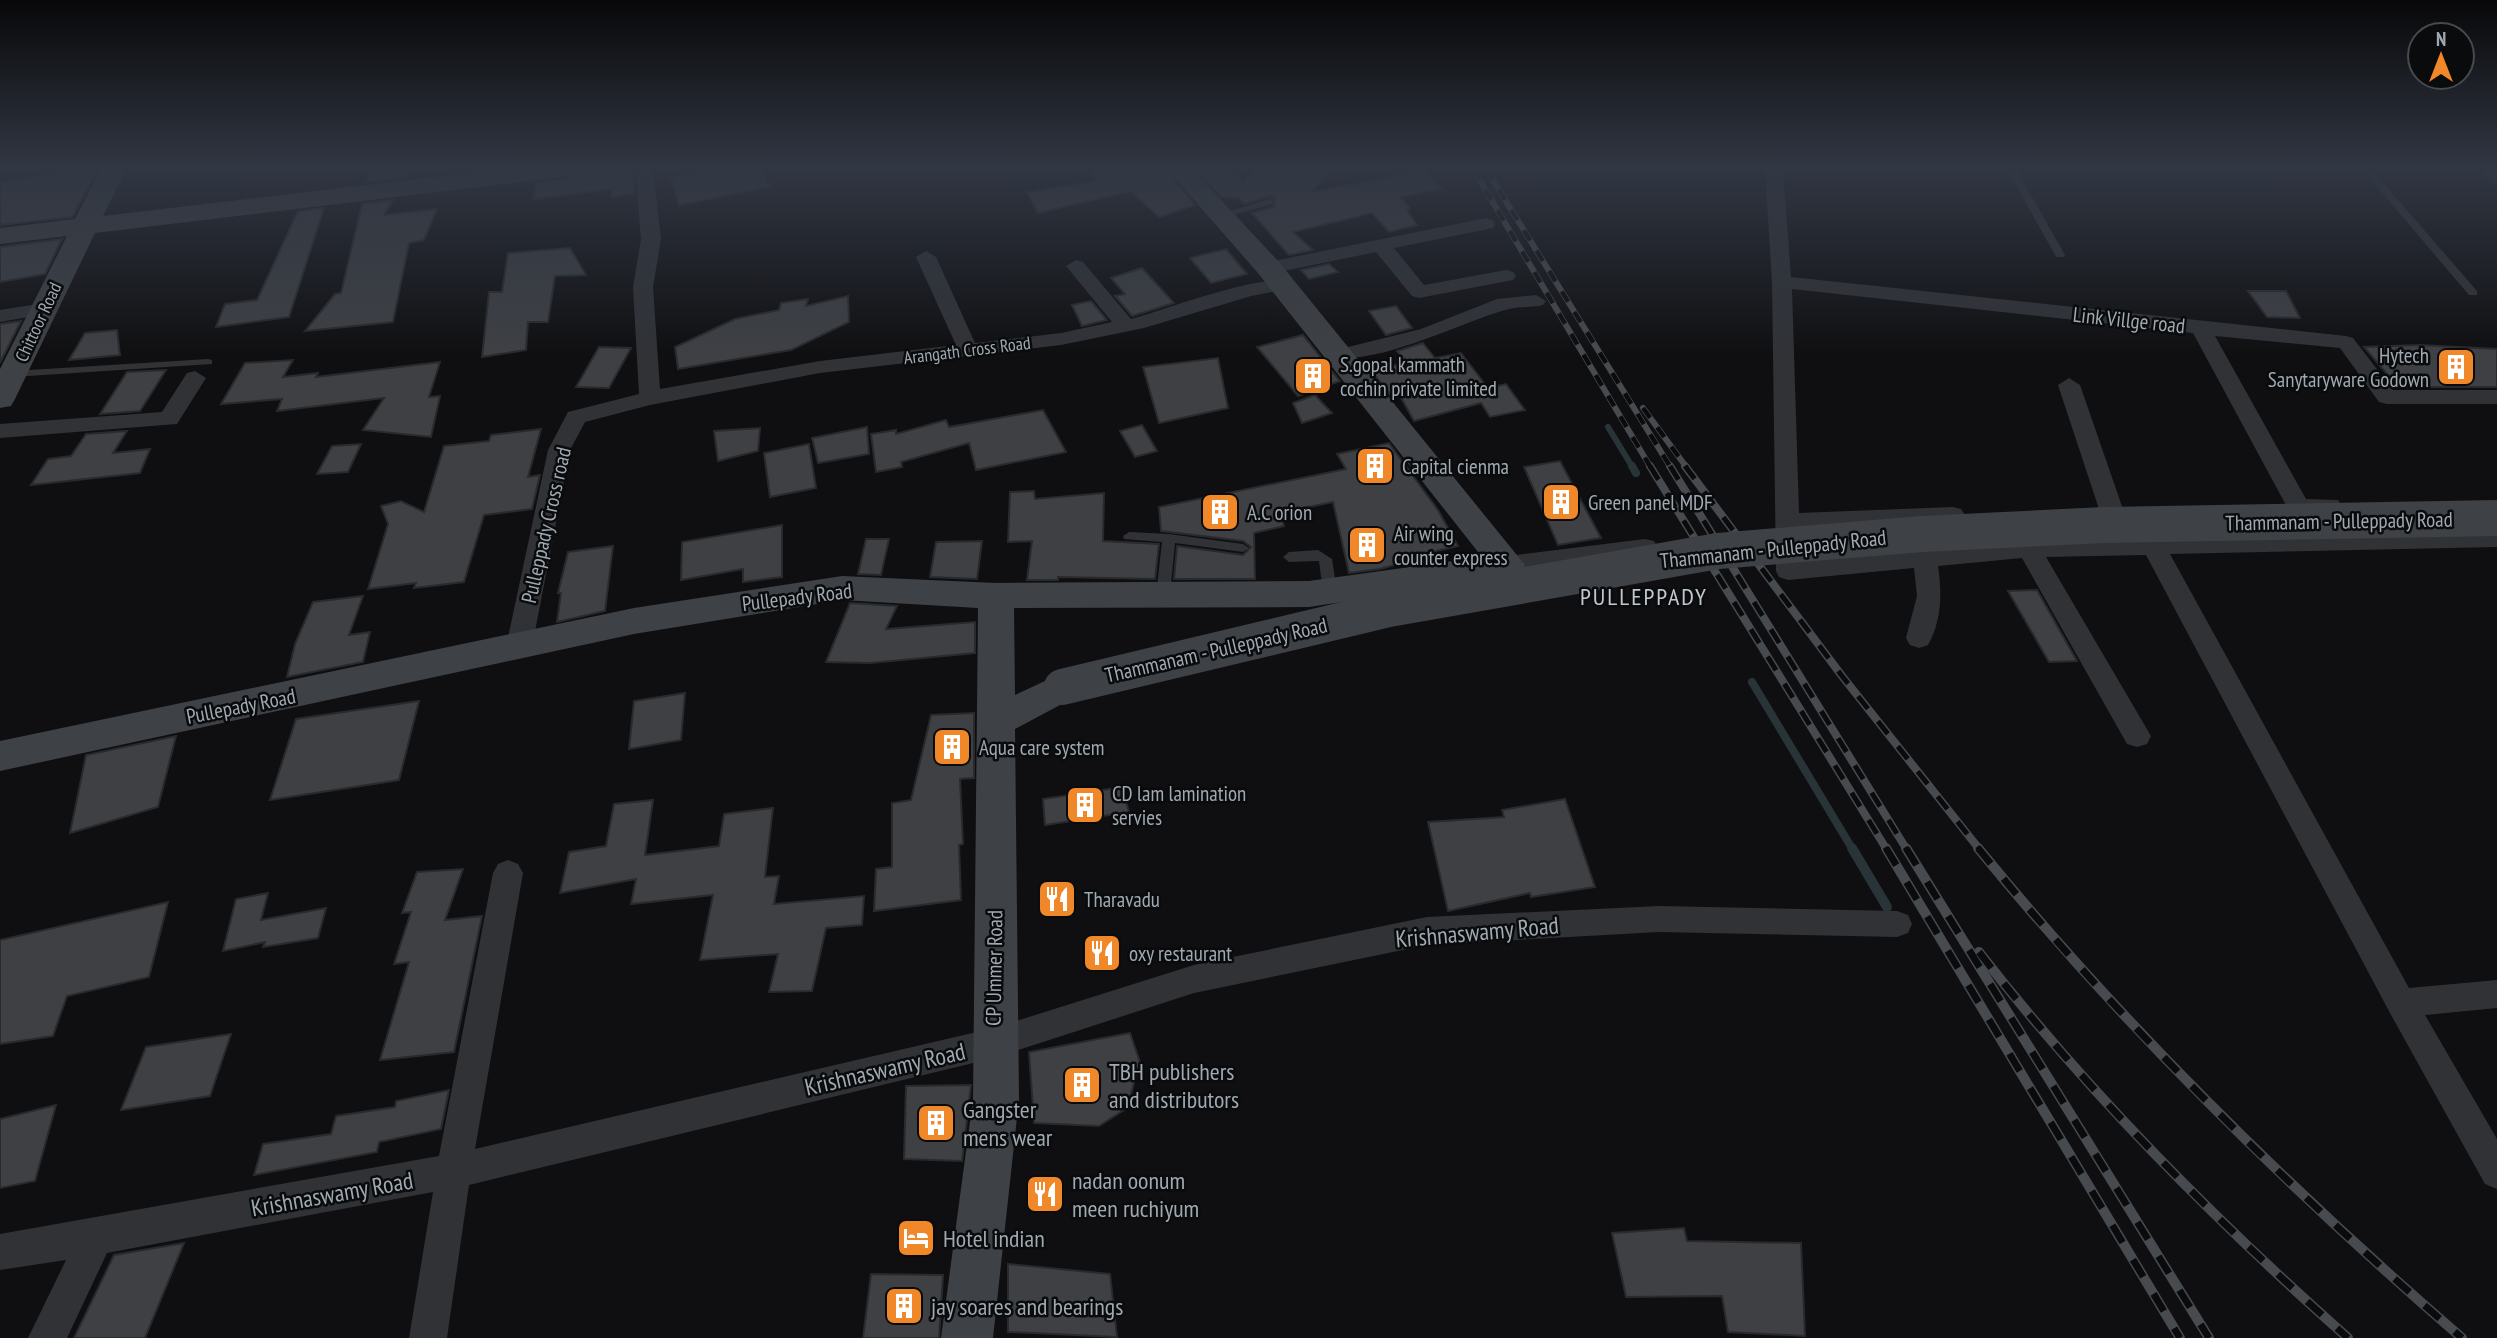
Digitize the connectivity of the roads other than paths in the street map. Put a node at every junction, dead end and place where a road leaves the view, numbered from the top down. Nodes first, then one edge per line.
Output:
1 (34, 231) edge
2 (80, 231) edge
3 (650, 231) edge
4 (1234, 231) edge
5 (1447, 231) edge
6 (1778, 231) edge
7 (2046, 231) edge
8 (2420, 231) edge
9 (0, 236) edge
10 (1380, 244) junction
11 (2060, 256) dead end
12 (926, 257) dead end
13 (1076, 266) dead end
14 (1275, 276) junction
15 (1506, 276) dead end
16 (1782, 282) junction
17 (2473, 293) dead end
18 (1536, 302) dead end
19 (44, 309) junction
20 (0, 316) edge
21 (1126, 326) junction
22 (2200, 328) junction
23 (968, 349) junction
24 (1334, 352) junction
25 (202, 370) joint
26 (2069, 385) dead end
27 (7, 387) edge
28 (2497, 397) edge
29 (650, 398) junction
30 (0, 431) edge
31 (2497, 502) edge
32 (2299, 507) junction
33 (2112, 512) junction
34 (2497, 518) edge
35 (1787, 522) junction
36 (1129, 536) dead end
37 (1169, 538) junction
38 (2497, 539) edge
39 (2153, 545) junction
40 (1647, 547) dead end
41 (1243, 548) dead end
42 (2029, 549) junction
43 (1289, 556) dead end
44 (1925, 556) junction
45 (1508, 565) junction
46 (1330, 591) junction
47 (1163, 595) junction
48 (996, 596) junction
49 (1919, 638) dead end
50 (519, 648) junction
51 (997, 703) junction
52 (2137, 736) dead end
53 (0, 756) edge
54 (508, 873) dead end
55 (1897, 924) dead end
56 (2497, 994) edge
57 (2401, 1003) junction
58 (994, 1044) junction
59 (454, 1171) junction
60 (2497, 1172) edge
61 (96, 1237) junction
62 (0, 1252) edge
63 (47, 1338) edge
64 (428, 1338) edge
65 (967, 1338) edge

1 - 9 street
2 - 19 street, Chittoor Road
3 - 29 street
4 - 14 street
5 - 10 street, Arangath Cross Road
6 - 16 street
7 - 11 lane
8 - 17 lane
10 - 14 street, Arangath Cross Road
10 - 15 street
12 - 23 street
13 - 21 street
14 - 21 street, Arangath Cross Road
14 - 24 street
16 - 22 street, Link Villge road
16 - 35 street
18 - 24 street
19 - 20 street
19 - 27 street, Chittoor Road
21 - 23 street, Arangath Cross Road
22 - 28 street
22 - 32 street, Link Villge road
23 - 29 street, Arangath Cross Road
24 - 45 street
25 - 27 lane
25 - 30 street
26 - 33 street
29 - 50 street, Pulleppady Cross road
31 - 32 street
32 - 33 street
33 - 35 street
34 - 51 street, Thammanam - Pulleppady Road, bridge
35 - 44 street
36 - 37 lane
37 - 41 lane
37 - 47 lane
38 - 39 street
39 - 42 street
39 - 57 street
40 - 45 street, Pullepady Road
42 - 44 street
42 - 52 street
43 - 46 lane
44 - 49 street
45 - 46 street, Pullepady Road
46 - 47 street, Pullepady Road
47 - 48 street, Pullepady Road
48 - 50 street, Pullepady Road
48 - 51 street, CP Ummer Road
50 - 53 street, Pullepady Road
51 - 58 street, CP Ummer Road
54 - 59 street
55 - 58 street, Krishnaswamy Road
56 - 57 street
57 - 60 street
58 - 59 street, Krishnaswamy Road
58 - 65 street, CP Ummer Road
59 - 61 street, Krishnaswamy Road
59 - 64 street
61 - 62 street, Krishnaswamy Road
61 - 63 street

